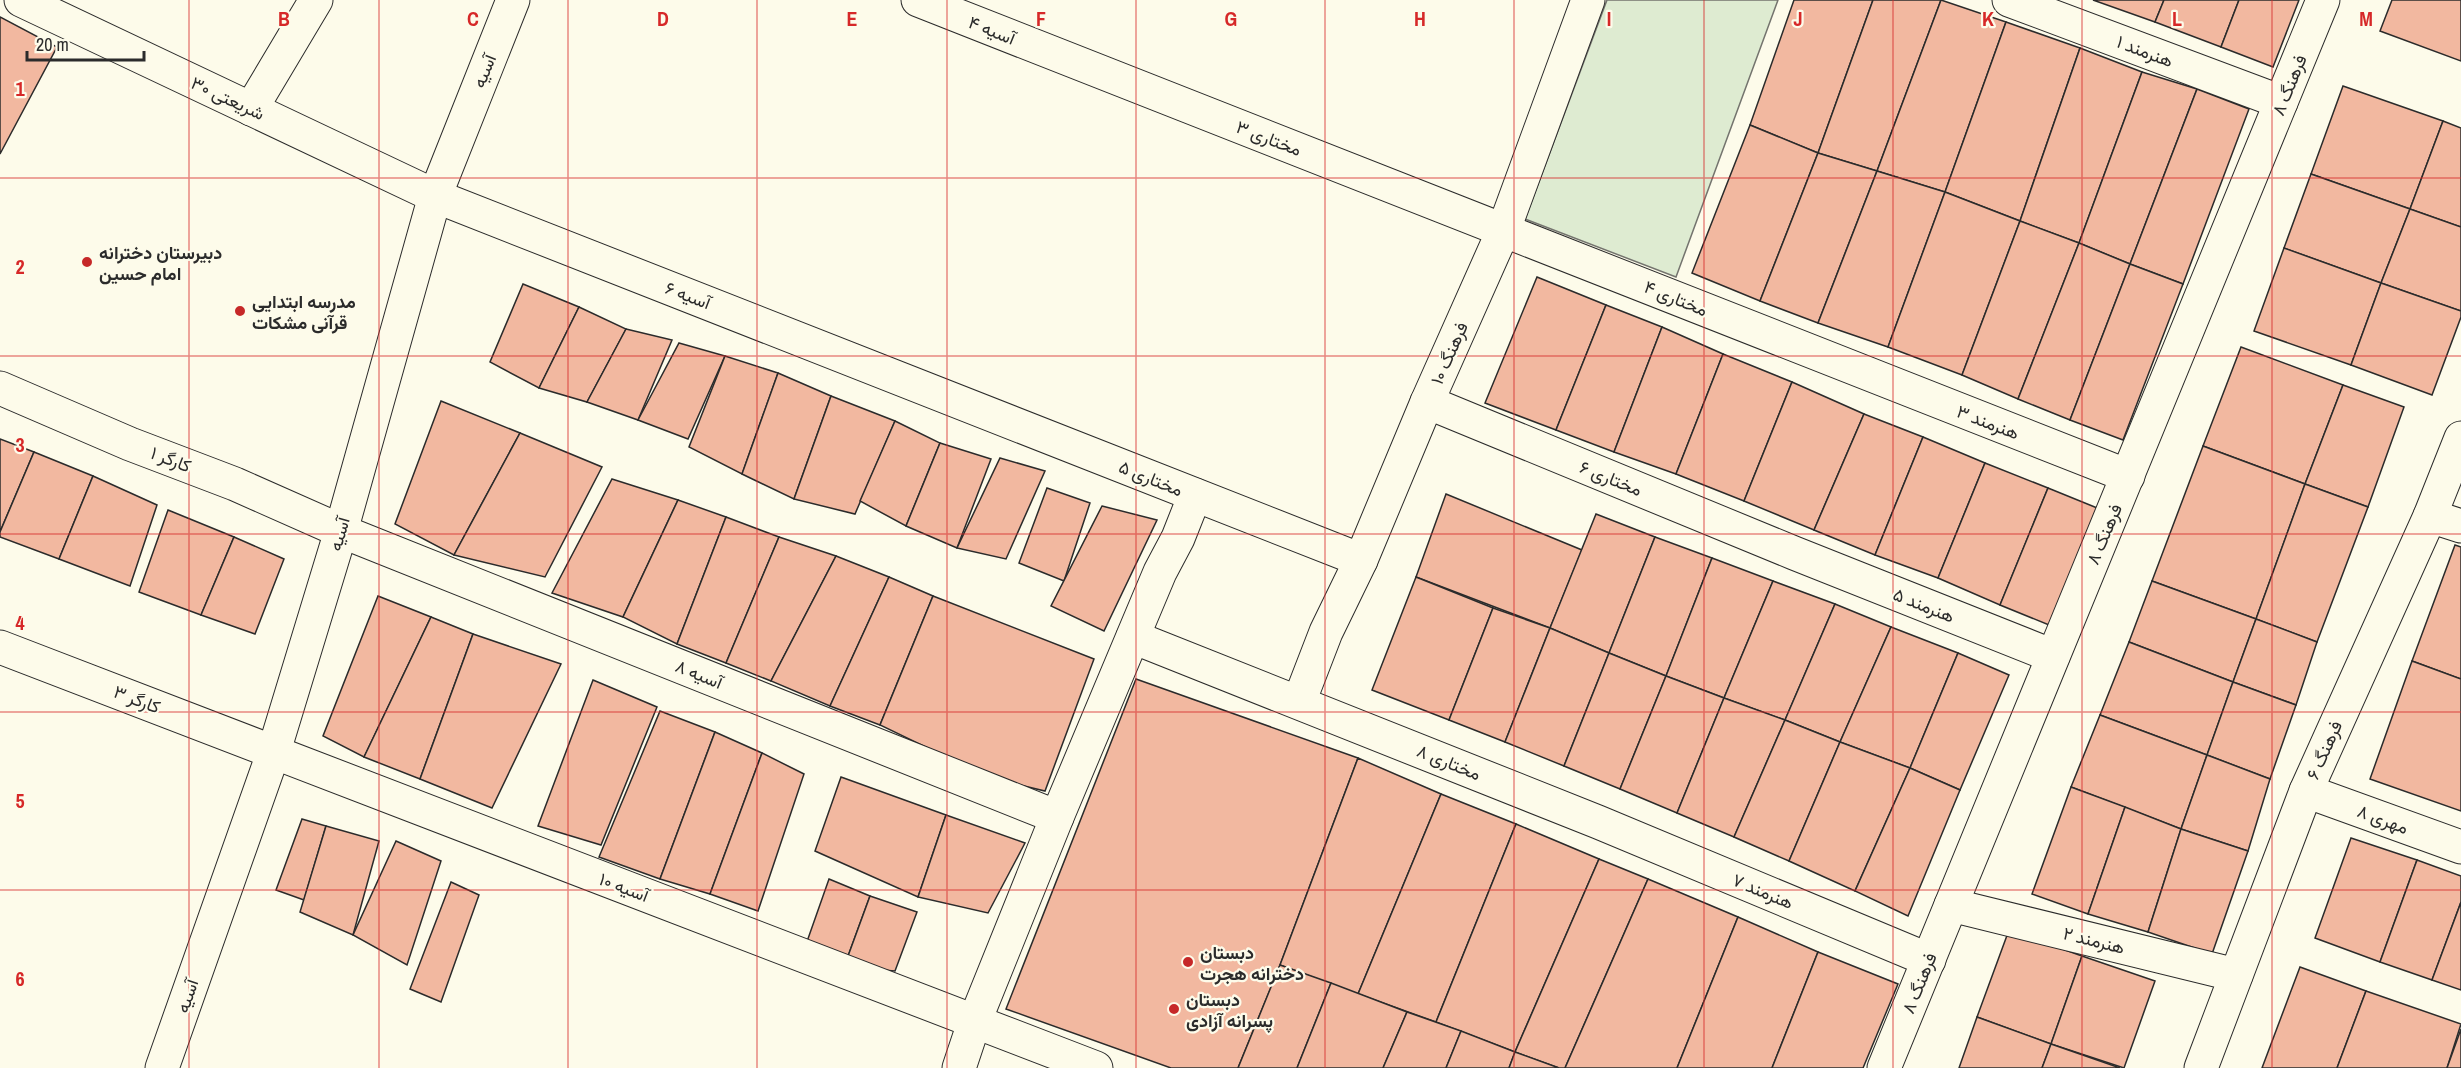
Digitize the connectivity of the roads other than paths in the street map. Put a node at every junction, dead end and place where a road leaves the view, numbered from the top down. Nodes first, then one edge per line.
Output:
1 (21, 0) edge
2 (316, 0) edge
3 (513, 0) edge
4 (918, 0) edge
5 (1588, 0) edge
6 (2009, 0) edge
7 (2323, 0) edge
8 (1034, 46) joint
9 (2281, 102) junction
10 (251, 109) junction
11 (435, 196) junction
12 (1504, 229) junction
13 (1848, 367) joint
14 (0, 388) edge
15 (941, 395) joint
16 (1427, 402) junction
17 (2461, 438) edge
18 (2128, 476) junction
19 (1195, 495) junction
20 (2430, 516) junction
21 (2461, 526) edge
22 (341, 531) junction
23 (1794, 554) joint
24 (1361, 560) junction
25 (1132, 637) junction
26 (0, 647) edge
27 (2053, 656) junction
28 (1299, 702) junction
29 (274, 751) junction
30 (2306, 791) junction
31 (1057, 817) junction
32 (1598, 822) joint
33 (2461, 847) edge
34 (1951, 905) junction
35 (1929, 960) junction
36 (2236, 975) junction
37 (974, 1023) junction
38 (162, 1068) edge
39 (959, 1068) edge
40 (1096, 1068) edge
41 (1884, 1068) edge
42 (2201, 1068) edge

1 - 10 street, شریعتی ۳۰
2 - 10 street
3 - 11 street, آسیه
4 - 8 street, آسیه ۴
5 - 12 street, فرهنگ ۱۰
6 - 9 street, هنرمند ۱
7 - 9 street, فرهنگ ۸
8 - 12 street, مختاری ۳
9 - 18 street, فرهنگ ۸
10 - 11 street, شریعتی ۳۰
11 - 15 street, آسیه ۶
11 - 22 street, آسیه
12 - 13 street, مختاری ۴
12 - 16 street, فرهنگ ۱۰
13 - 18 street, هنرمند ۳
14 - 22 street, کارگر ۱
15 - 19 street, مختاری ۵
16 - 23 street, مختاری ۶
16 - 24 street, فرهنگ ۱۰
17 - 20 street, فرهنگ ۶
18 - 27 street, فرهنگ ۸
19 - 24 street, مختاری ۵
19 - 25 street
20 - 21 street
20 - 30 street, فرهنگ ۶
22 - 29 street, آسیه
22 - 31 street, آسیه ۸
23 - 27 street, هنرمند ۵
24 - 28 street, فرهنگ ۱۰
25 - 28 street, مختاری ۸
25 - 31 street
26 - 29 street, کارگر ۳
27 - 34 street, فرهنگ ۸
28 - 32 street, مختاری ۸
29 - 37 street, آسیه ۱۰
29 - 38 street, آسیه
30 - 33 street, مهری ۸
30 - 36 street, فرهنگ ۶
31 - 37 street
32 - 35 street, هنرمند ۷
34 - 35 street, فرهنگ ۸
34 - 36 street, هنرمند ۲
35 - 41 street, فرهنگ ۸
36 - 42 street, فرهنگ ۶
37 - 39 street
37 - 40 street, آسیه ۱۰

